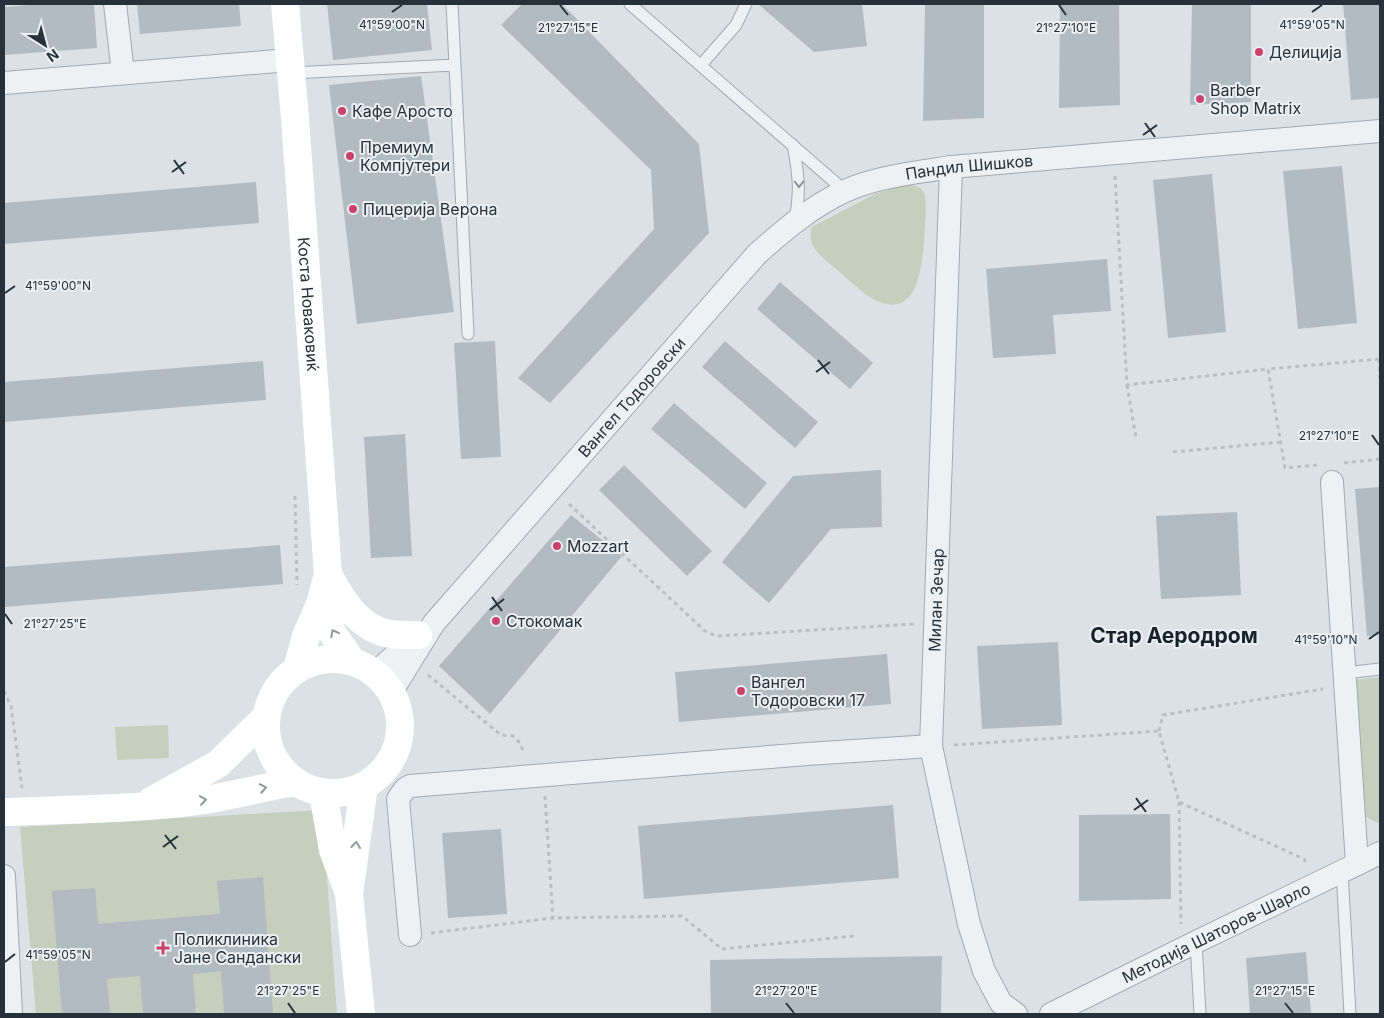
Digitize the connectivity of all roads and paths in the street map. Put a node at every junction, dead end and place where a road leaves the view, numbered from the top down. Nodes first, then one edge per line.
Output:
1 (115, 4) edge
2 (285, 4) edge
3 (452, 4) edge
4 (630, 4) edge
5 (746, 4) edge
6 (701, 65) junction
7 (290, 66) junction
8 (455, 66) junction
9 (123, 73) junction
10 (4, 83) edge
11 (1380, 131) edge
12 (793, 145) junction
13 (1114, 154) junction
14 (951, 167) junction
15 (845, 191) junction
16 (794, 222) junction
17 (468, 334) dead end
18 (1379, 359) edge
19 (1268, 369) junction
20 (1380, 379) edge
21 (1127, 385) junction
22 (1136, 438) dead end
23 (1281, 442) junction
24 (1172, 452) dead end
25 (1380, 459) edge
26 (1333, 470) junction
27 (552, 488) junction
28 (328, 574) junction
29 (320, 604) junction
30 (935, 622) junction
31 (426, 629) junction
32 (432, 667) dead end
33 (297, 669) junction
34 (1380, 669) edge
35 (373, 675) junction
36 (1345, 679) junction
37 (4, 691) edge
38 (266, 716) junction
39 (1159, 731) junction
40 (932, 746) junction
41 (538, 777) junction
42 (295, 782) junction
43 (364, 786) junction
44 (323, 793) junction
45 (8, 802) edge
46 (1179, 802) junction
47 (140, 807) junction
48 (1380, 853) edge
49 (1350, 868) junction
50 (4, 876) edge
51 (1314, 884) junction
52 (349, 894) junction
53 (553, 918) junction
54 (410, 935) joint
55 (854, 936) dead end
56 (1188, 945) junction
57 (6, 965) edge
58 (12, 1014) edge
59 (360, 1014) edge
60 (1016, 1014) edge
61 (1051, 1014) edge
62 (1200, 1014) edge
63 (1350, 1014) edge

1 - 9 street
2 - 7 street, Коста Новаковиќ
3 - 8 lane
4 - 6 lane
5 - 6 lane
6 - 12 lane
7 - 8 lane
7 - 9 street
7 - 28 street, Коста Новаковиќ
8 - 17 lane
9 - 10 street
11 - 13 street, Пандил Шишков
12 - 15 lane
12 -> 16 lane
13 - 14 street, Пандил Шишков
13 - 21 path
14 - 15 street, Пандил Шишков
14 - 30 street, Милан Зечар
15 - 16 street, Вангел Тодоровски
16 - 27 street, Вангел Тодоровски
18 - 19 path
18 - 20 path
19 - 21 path
19 - 23 path
21 - 22 path
23 - 24 path
23 - 26 path
25 - 26 path
26 - 36 street
27 - 30 path
27 - 31 street, Вангел Тодоровски
28 - 29 street, Коста Новаковиќ
28 - 31 street
29 - 33 street, Коста Новаковиќ
35 -> 29 street
30 - 40 street, Милан Зечар
31 - 35 street, Вангел Тодоровски
32 - 41 path
33 - 35 street
33 - 38 street
34 - 36 lane
35 - 43 street
36 - 39 path
36 - 49 street
37 - 45 path
38 - 42 street
38 - 47 street
39 - 40 path
39 - 46 path
40 - 41 street
40 - 60 street, Милан Зечар
41 - 53 path
41 - 54 street
42 - 44 street
47 -> 42 street
43 - 44 street
52 -> 43 street
44 - 52 street
45 - 47 street
46 - 51 path
46 - 56 path
48 - 49 street, Методија Шаторов-Шарло
49 - 51 street, Методија Шаторов-Шарло
49 - 63 lane
50 - 57 street
51 - 56 street, Методија Шаторов-Шарло
52 - 59 street
53 - 54 path
53 - 55 path
56 - 61 street, Методија Шаторов-Шарло
56 - 62 lane
57 - 58 street

